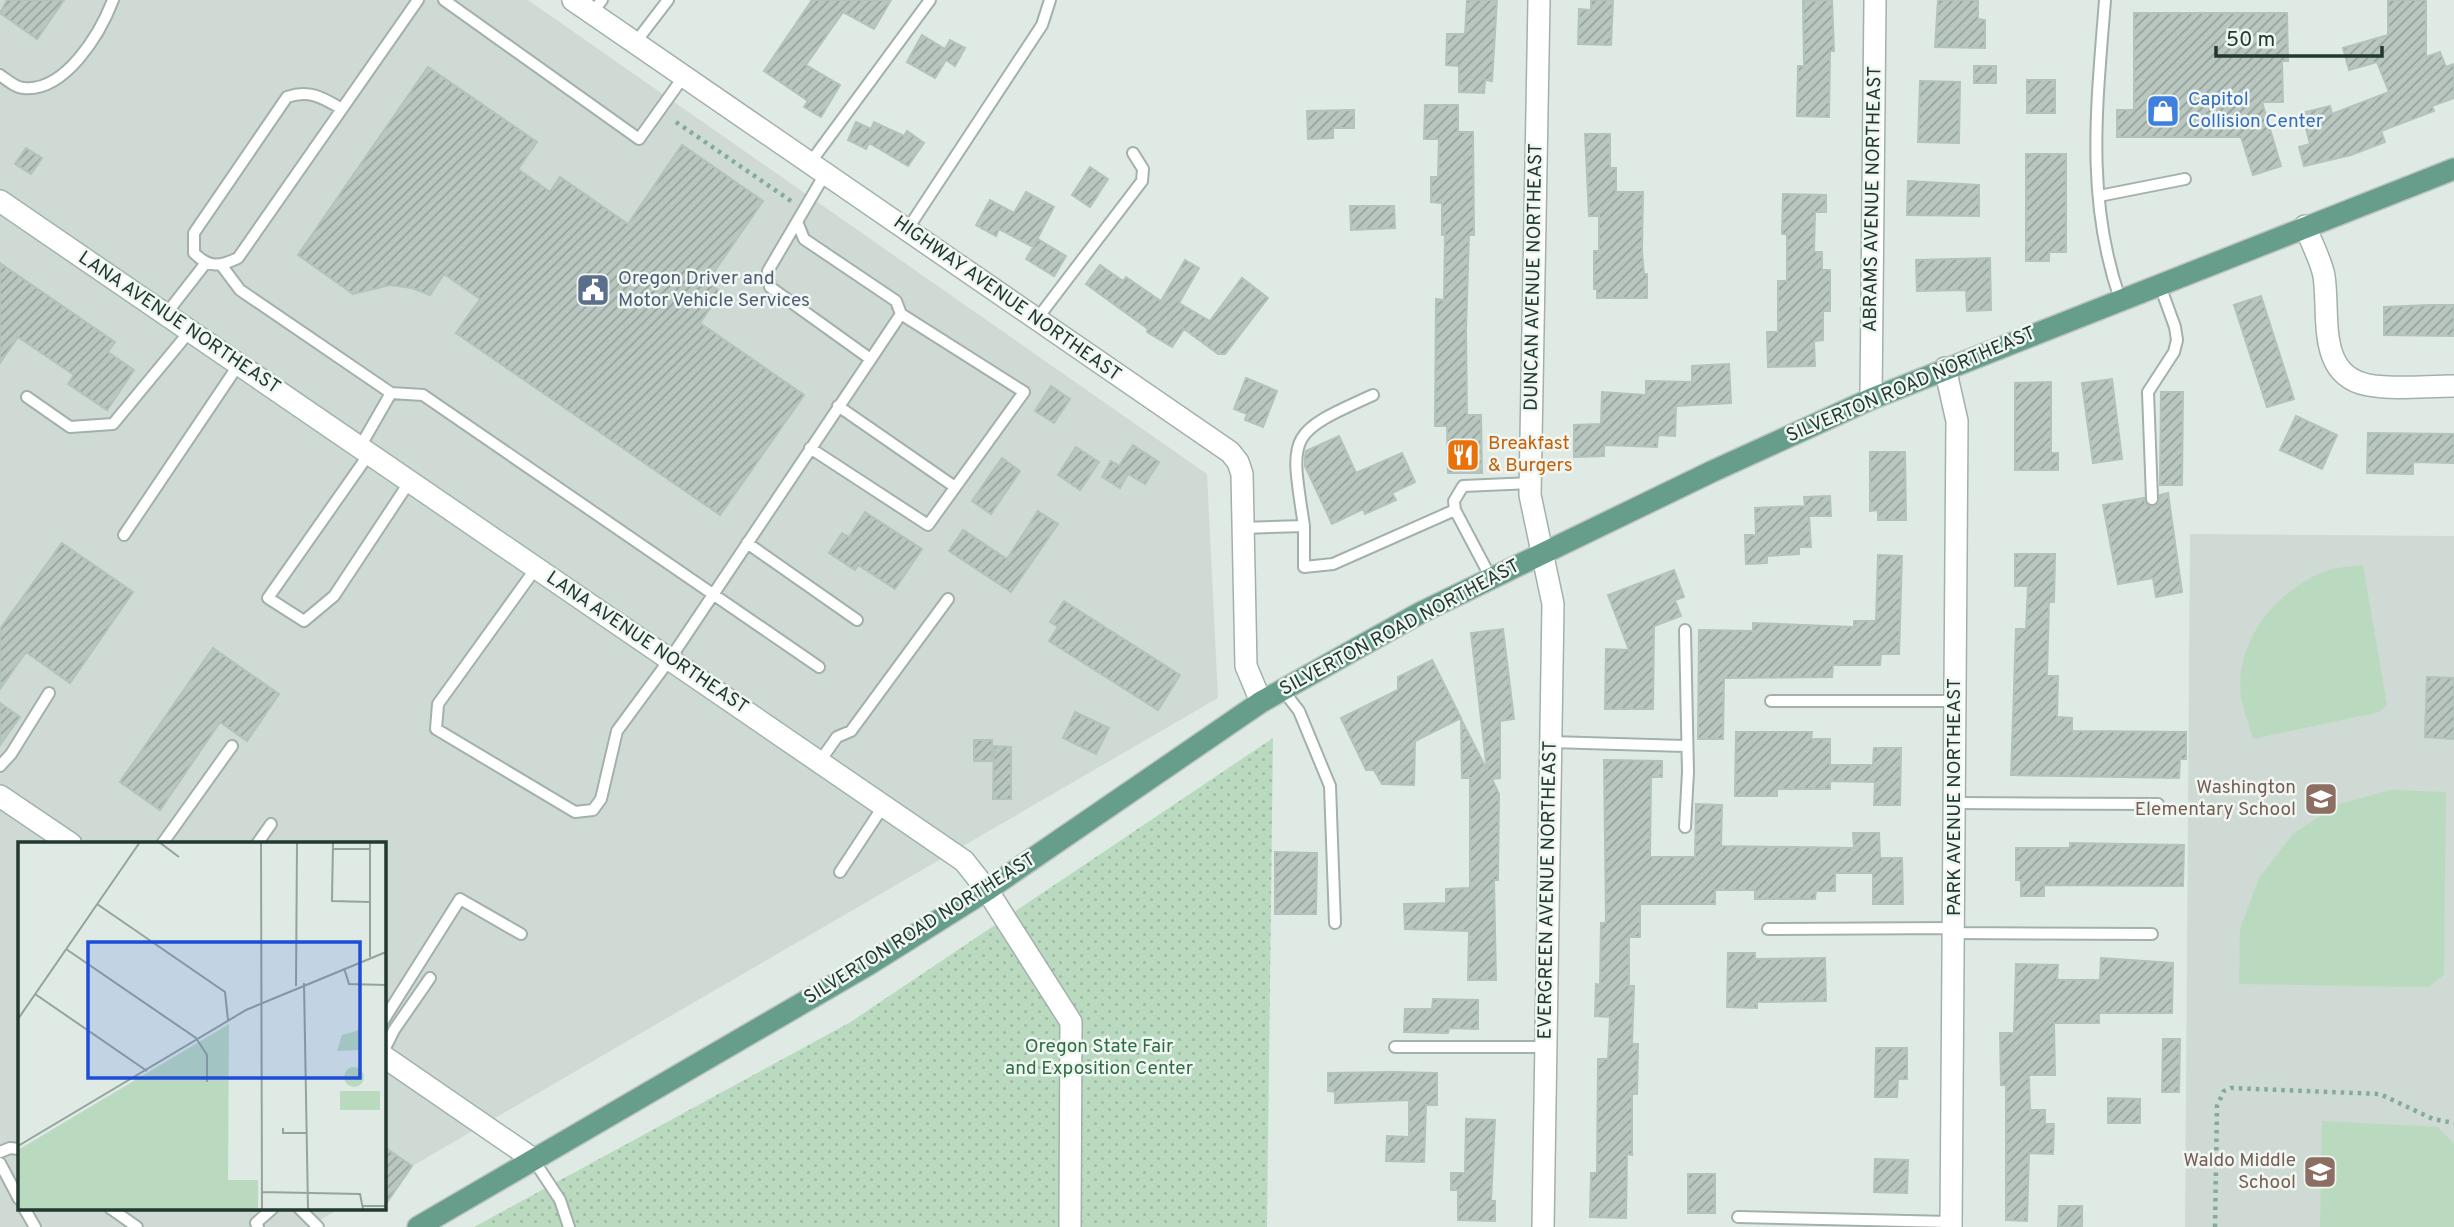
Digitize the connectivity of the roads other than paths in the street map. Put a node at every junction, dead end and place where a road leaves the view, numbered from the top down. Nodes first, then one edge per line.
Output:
1 (113, 0) edge
2 (418, 0) edge
3 (444, 0) edge
4 (573, 0) edge
5 (668, 0) edge
6 (930, 0) edge
7 (1050, 0) edge
8 (1539, 0) edge
9 (1875, 0) edge
10 (2105, 0) edge
11 (597, 6) edge
12 (635, 43) junction
13 (0, 75) edge
14 (684, 76) junction
15 (342, 109) junction
16 (1133, 153) dead end
17 (818, 168) junction
18 (2454, 169) edge
19 (2185, 179) dead end
20 (2099, 196) junction
21 (0, 201) edge
22 (798, 224) junction
23 (2305, 226) junction
24 (907, 230) junction
25 (205, 264) junction
26 (222, 266) junction
27 (2159, 283) junction
28 (2120, 299) junction
29 (166, 314) junction
30 (901, 314) junction
31 (1037, 319) junction
32 (190, 331) junction
33 (869, 358) junction
34 (239, 364) junction
35 (1945, 368) junction
36 (2454, 386) edge
37 (391, 393) junction
38 (1373, 395) dead end
39 (27, 397) dead end
40 (1871, 399) junction
41 (838, 406) junction
42 (810, 448) junction
43 (364, 450) junction
44 (410, 481) junction
45 (1531, 483) junction
46 (955, 487) junction
47 (2152, 499) dead end
48 (1455, 510) junction
49 (1304, 526) junction
50 (1243, 528) junction
51 (124, 535) dead end
52 (747, 543) junction
53 (1542, 554) junction
54 (536, 568) junction
55 (1491, 578) junction
56 (712, 595) junction
57 (948, 599) dead end
58 (857, 620) dead end
59 (1685, 630) dead end
60 (670, 659) junction
61 (818, 667) dead end
62 (1282, 689) junction
63 (49, 693) dead end
64 (1771, 701) dead end
65 (1956, 701) junction
66 (1261, 702) junction
67 (1551, 742) junction
68 (232, 746) dead end
69 (1685, 746) junction
70 (820, 761) junction
71 (0, 766) edge
72 (0, 796) edge
73 (1956, 803) junction
74 (2158, 804) dead end
75 (884, 805) junction
76 (271, 824) dead end
77 (1685, 827) dead end
78 (68, 842) edge
79 (163, 842) edge
80 (258, 842) edge
81 (840, 872) dead end
82 (987, 890) junction
83 (1335, 923) dead end
84 (1768, 929) dead end
85 (1954, 931) junction
86 (521, 934) dead end
87 (2152, 934) dead end
88 (430, 978) dead end
89 (385, 1018) edge
90 (1395, 1047) dead end
91 (1546, 1047) junction
92 (385, 1050) edge
93 (385, 1055) edge
94 (18, 1149) edge
95 (0, 1152) edge
96 (533, 1159) junction
97 (0, 1163) edge
98 (18, 1197) edge
99 (25, 1210) edge
100 (113, 1210) edge
101 (271, 1210) edge
102 (301, 1210) edge
103 (1738, 1217) dead end
104 (1951, 1225) edge
105 (35, 1227) edge
106 (137, 1227) edge
107 (258, 1227) edge
108 (318, 1227) edge
109 (418, 1227) edge
110 (569, 1227) edge
111 (1070, 1227) edge
112 (1544, 1227) edge

1 - 13 lane
2 - 15 lane
3 - 14 lane
4 - 11 street, HIGHWAY AVENUE NORTHEAST
5 - 12 lane
6 - 17 lane
7 - 24 lane
8 - 45 street, DUNCAN AVENUE NORTHEAST
9 - 40 street, ABRAMS AVENUE NORTHEAST
10 - 20 lane
11 - 12 street, HIGHWAY AVENUE NORTHEAST
12 - 14 street, HIGHWAY AVENUE NORTHEAST
14 - 17 street, HIGHWAY AVENUE NORTHEAST
15 - 25 lane
15 - 26 lane
16 - 31 lane
17 - 22 lane
17 - 24 street, HIGHWAY AVENUE NORTHEAST
18 - 23 main road, SILVERTON ROAD NORTHEAST
19 - 20 lane
20 - 28 lane
21 - 29 street, LANA AVENUE NORTHEAST
22 - 30 lane
22 - 33 lane
23 - 27 main road, SILVERTON ROAD NORTHEAST
23 - 36 street
24 - 31 street, HIGHWAY AVENUE NORTHEAST
25 - 26 lane
25 - 29 lane
26 - 37 lane
27 - 28 main road, SILVERTON ROAD NORTHEAST
27 - 47 lane
28 - 35 main road, SILVERTON ROAD NORTHEAST
29 - 32 street, LANA AVENUE NORTHEAST
30 - 33 lane
30 - 46 lane
31 - 50 street, HIGHWAY AVENUE NORTHEAST
32 - 34 street, LANA AVENUE NORTHEAST
32 - 39 lane
33 - 41 lane
34 - 43 street, LANA AVENUE NORTHEAST
34 - 51 lane
35 - 40 main road, SILVERTON ROAD NORTHEAST
35 - 65 street, PARK AVENUE NORTHEAST
37 - 43 lane
37 - 56 lane
38 - 49 lane
40 - 53 main road, SILVERTON ROAD NORTHEAST
41 - 42 lane
41 - 46 lane
42 - 46 lane
42 - 52 lane
43 - 44 street, LANA AVENUE NORTHEAST
43 - 44 lane
44 - 54 street, LANA AVENUE NORTHEAST
45 - 48 lane
45 - 53 street, DUNCAN AVENUE NORTHEAST
48 - 49 lane
48 - 55 lane
49 - 50 lane
50 - 66 street, HIGHWAY AVENUE NORTHEAST
52 - 56 lane
52 - 58 lane
53 - 55 main road, SILVERTON ROAD NORTHEAST
53 - 67 street, EVERGREEN AVENUE NORTHEAST
54 - 60 street, LANA AVENUE NORTHEAST
54 - 60 lane
55 - 62 main road, SILVERTON ROAD NORTHEAST
56 - 60 lane
56 - 61 lane
57 - 70 lane
59 - 69 lane
60 - 70 street, LANA AVENUE NORTHEAST
62 - 66 main road, SILVERTON ROAD NORTHEAST
62 - 83 lane
63 - 71 lane
64 - 65 lane
65 - 73 street, PARK AVENUE NORTHEAST
66 - 82 main road, SILVERTON ROAD NORTHEAST
67 - 69 lane
67 - 91 street, EVERGREEN AVENUE NORTHEAST
68 - 79 lane
69 - 77 lane
70 - 75 street, LANA AVENUE NORTHEAST
72 - 78 street
73 - 74 lane
73 - 85 street, PARK AVENUE NORTHEAST
75 - 81 lane
75 - 82 street, LANA AVENUE NORTHEAST
76 - 80 lane
82 - 96 main road, SILVERTON ROAD NORTHEAST
82 - 111 street, LANA AVENUE NORTHEAST
84 - 85 lane
85 - 87 lane
85 - 104 street, PARK AVENUE NORTHEAST
86 - 89 lane
88 - 92 lane
90 - 91 lane
91 - 112 street, EVERGREEN AVENUE NORTHEAST
93 - 96 street
94 - 95 lane
96 - 109 main road, SILVERTON ROAD NORTHEAST
96 - 110 lane
97 - 98 lane
99 - 105 lane
100 - 106 lane
101 - 107 lane
102 - 108 lane
103 - 104 lane

